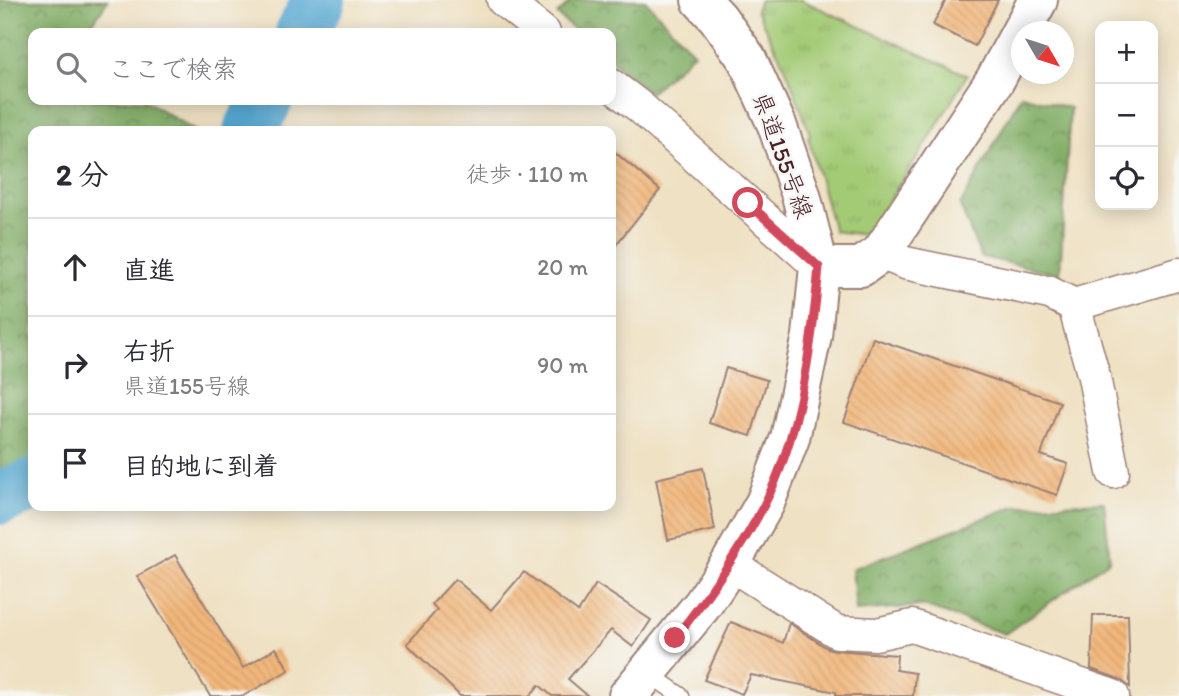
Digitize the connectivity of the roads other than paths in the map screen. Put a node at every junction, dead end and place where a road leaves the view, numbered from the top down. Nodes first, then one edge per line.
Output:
1 (503, 0) edge
2 (701, 0) edge
3 (1038, 0) edge
4 (538, 28) edge
5 (616, 89) edge
6 (881, 253) junction
7 (819, 267) junction
8 (1179, 274) edge
9 (1074, 305) junction
10 (1113, 472) dead end
11 (730, 565) junction
12 (638, 684) edge
13 (681, 696) edge
14 (1113, 696) edge

1 - 4 street
2 - 7 main road, 県道155号線
3 - 6 main road
5 - 7 street
6 - 7 main road
6 - 9 street
7 - 11 main road, 県道155号線
8 - 9 street
9 - 10 street
11 - 12 main road, 県道155号線
11 - 14 street
12 - 13 lane

